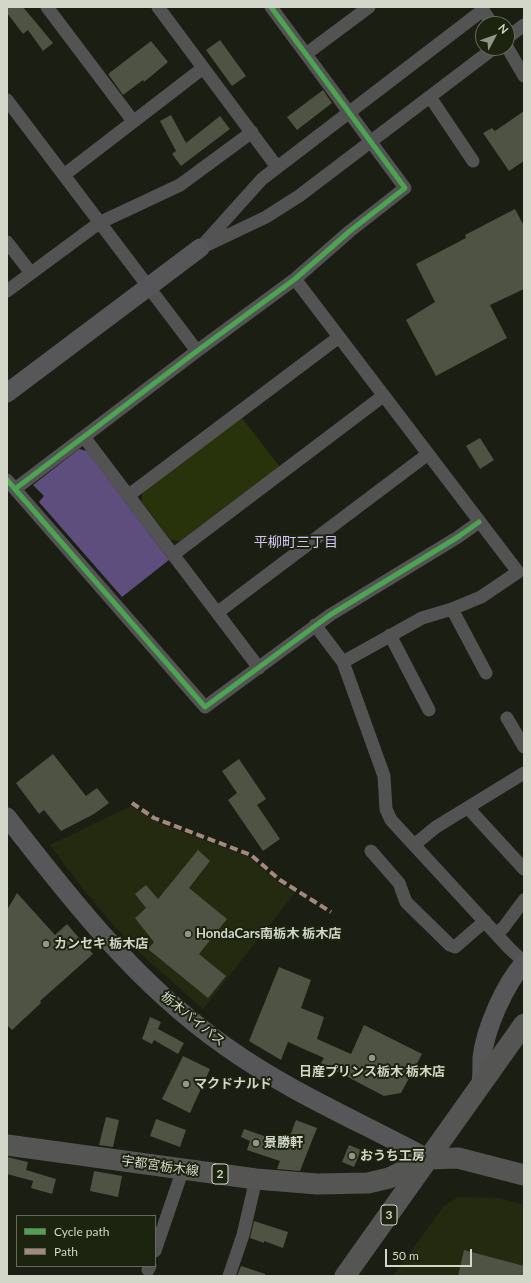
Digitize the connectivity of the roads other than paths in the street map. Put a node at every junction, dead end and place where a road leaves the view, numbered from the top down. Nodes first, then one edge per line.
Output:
1 (47, 7) edge
2 (158, 7) edge
3 (271, 7) edge
4 (369, 7) edge
5 (482, 9) edge
6 (524, 25) edge
7 (515, 32) edge
8 (306, 54) junction
9 (484, 56) edge
10 (512, 56) edge
11 (203, 68) junction
12 (524, 76) edge
13 (430, 97) junction
14 (7, 100) edge
15 (349, 111) junction
16 (133, 121) junction
17 (252, 132) junction
18 (372, 141) junction
19 (473, 161) dead end
20 (277, 166) junction
21 (64, 175) junction
22 (99, 223) junction
23 (7, 242) edge
24 (200, 248) junction
25 (31, 273) junction
26 (295, 279) junction
27 (148, 287) junction
28 (7, 291) edge
29 (339, 338) junction
30 (196, 352) junction
31 (9, 388) edge
32 (383, 396) junction
33 (84, 437) junction
34 (428, 454) junction
35 (11, 485) edge
36 (129, 495) junction
37 (479, 522) junction
38 (174, 554) junction
39 (521, 570) edge
40 (452, 609) junction
41 (218, 612) junction
42 (315, 626) junction
43 (390, 635) junction
44 (343, 662) junction
45 (259, 668) junction
46 (486, 673) dead end
47 (429, 710) dead end
48 (507, 718) dead end
49 (524, 748) edge
50 (524, 773) edge
51 (469, 809) junction
52 (7, 817) edge
53 (414, 845) junction
54 (371, 851) dead end
55 (524, 869) edge
56 (524, 900) edge
57 (485, 921) junction
58 (496, 934) junction
59 (524, 962) edge
60 (524, 1024) edge
61 (481, 1085) junction
62 (7, 1145) edge
63 (429, 1159) junction
64 (183, 1169) junction
65 (524, 1175) edge
66 (256, 1179) junction
67 (524, 1188) edge
68 (156, 1248) edge
69 (347, 1274) edge
70 (229, 1276) edge

1 - 16 street
2 - 11 street
3 - 8 street
4 - 8 street
5 - 15 street
6 - 7 street
8 - 15 street
9 - 13 street
10 - 12 street
11 - 16 street
11 - 17 street
13 - 18 street
13 - 19 street
14 - 21 street
15 - 18 street
15 - 20 street
16 - 21 street
17 - 20 street
17 - 22 street
18 - 24 street
18 - 26 street
20 - 24 street
21 - 22 street
22 - 25 street
22 - 27 street
23 - 25 street
24 - 27 main road
25 - 28 street
26 - 29 street
26 - 30 street
27 - 30 street
27 - 31 main road
29 - 32 street
29 - 36 street
30 - 33 street
32 - 34 street
32 - 38 street
33 - 35 street
33 - 36 street
34 - 37 street
34 - 41 street
35 - 45 street
36 - 38 street
37 - 39 street
37 - 42 street
38 - 41 street
39 - 40 street
40 - 43 street
40 - 46 street
41 - 45 street
42 - 44 street
42 - 45 street
43 - 44 street
43 - 47 street
44 - 53 street
48 - 49 street
50 - 51 street
51 - 53 street
51 - 55 street
52 - 63 main road, 栃木バイパス
53 - 57 street
54 - 57 street
56 - 58 street
57 - 58 street
58 - 59 street
59 - 61 main road
60 - 61 main road, 3
61 - 63 main road, 3
62 - 64 main road, 宇都宮栃木線 / 2
63 - 65 main road, 宇都宮栃木線 / 2
63 - 66 main road, 宇都宮栃木線 / 2
63 - 67 main road
63 - 69 main road, 3
64 - 66 main road, 宇都宮栃木線 / 2
64 - 68 street
66 - 70 street

